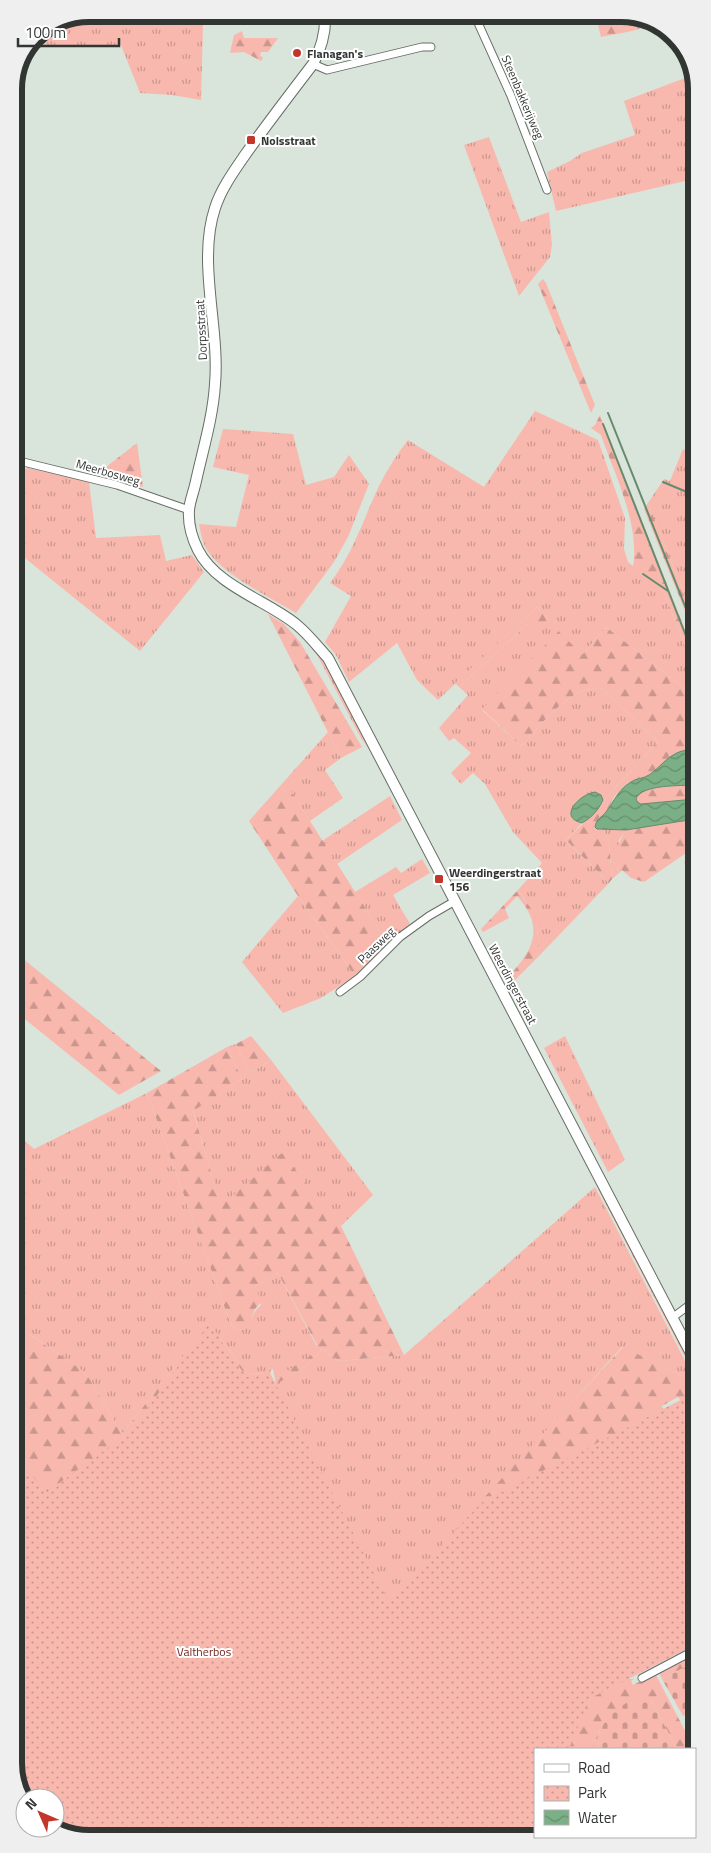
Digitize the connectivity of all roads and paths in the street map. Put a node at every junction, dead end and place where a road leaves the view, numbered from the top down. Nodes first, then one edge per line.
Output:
1 (325, 22) edge
2 (478, 23) edge
3 (431, 47) dead end
4 (313, 64) junction
5 (547, 190) dead end
6 (23, 462) edge
7 (189, 510) junction
8 (296, 624) joint
9 (455, 901) junction
10 (340, 992) dead end
11 (688, 1306) edge
12 (672, 1318) junction
13 (688, 1349) edge
14 (688, 1654) edge
15 (642, 1678) dead end

1 - 4 main road, Dorpsstraat
2 - 5 street, Steenbakkerijweg
3 - 4 street
4 - 7 main road, Dorpsstraat
6 - 7 street, Meerbosweg
7 - 8 main road, Dorpsstraat
8 - 9 main road, Weerdingerstraat
9 - 10 street, Paasweg
9 - 12 main road, Weerdingerstraat
11 - 12 street
12 - 13 main road, Weerdingerstraat
14 - 15 street

